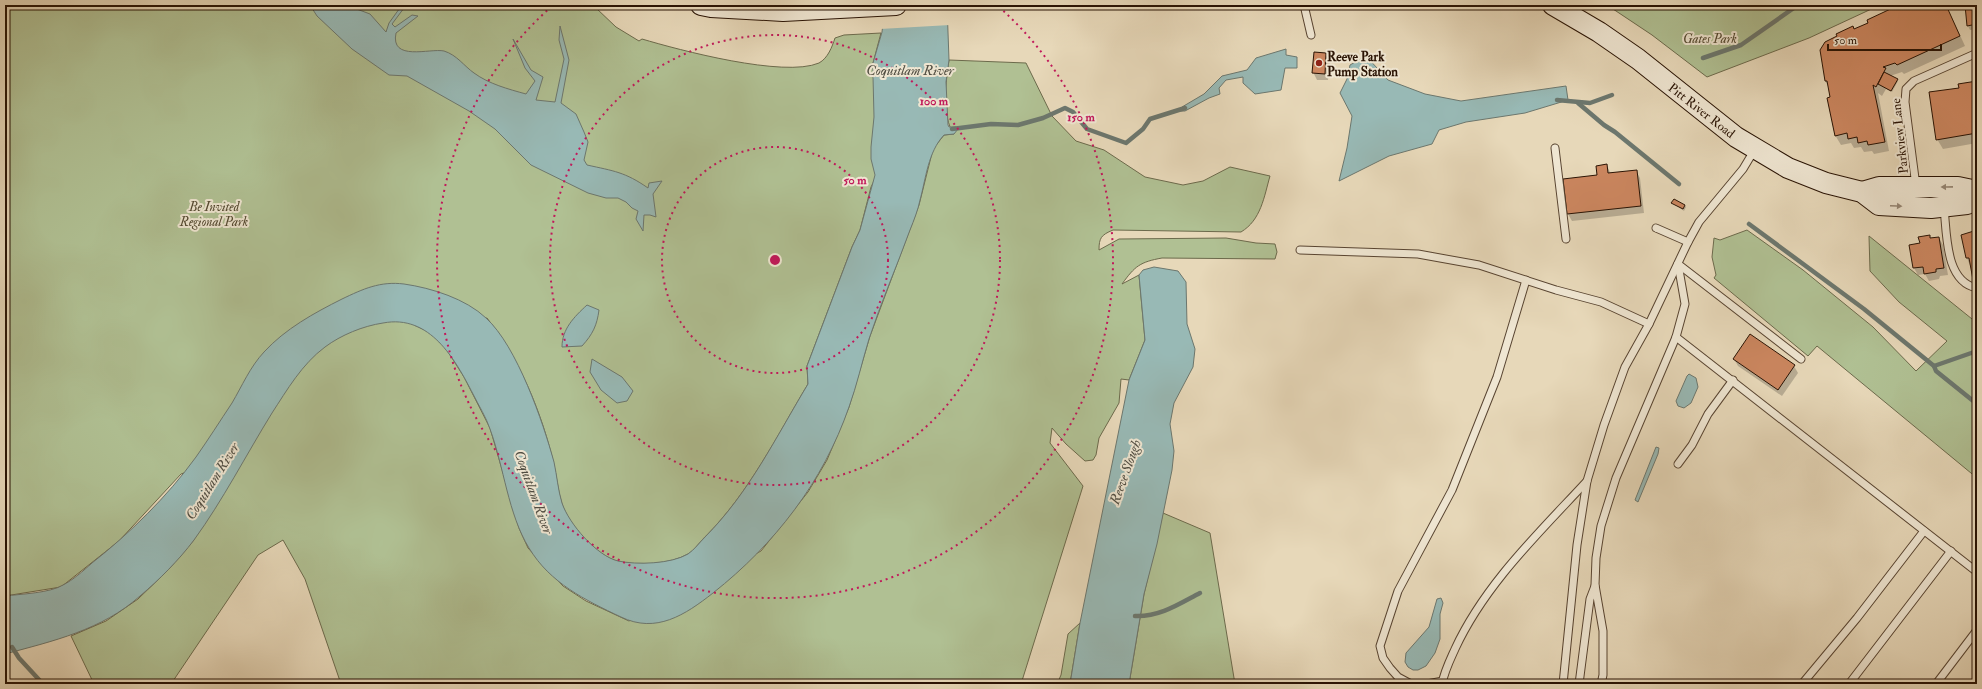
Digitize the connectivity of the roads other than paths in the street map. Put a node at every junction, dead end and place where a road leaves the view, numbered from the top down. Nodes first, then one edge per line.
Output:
1 (701, 5) edge
2 (896, 5) edge
3 (1304, 5) edge
4 (1553, 5) edge
5 (1311, 35) dead end
6 (1977, 53) edge
7 (1555, 148) dead end
8 (1755, 149) junction
9 (1916, 188) junction
10 (1977, 191) edge
11 (1862, 192) junction
12 (1977, 194) edge
13 (1944, 206) junction
14 (1656, 228) dead end
15 (1566, 238) dead end
16 (1688, 242) junction
17 (1300, 250) dead end
18 (1678, 264) junction
19 (1526, 280) junction
20 (1977, 288) edge
21 (1649, 324) junction
22 (1676, 337) junction
23 (1801, 360) dead end
24 (1733, 380) junction
25 (1678, 464) dead end
26 (1587, 481) junction
27 (1924, 530) junction
28 (1950, 551) junction
29 (1977, 572) edge
30 (1595, 585) junction
31 (1977, 630) edge
32 (1443, 683) edge
33 (1411, 684) edge
34 (1427, 684) edge
35 (1563, 684) edge
36 (1579, 684) edge
37 (1601, 684) edge
38 (1802, 684) edge
39 (1850, 684) edge
40 (1936, 684) edge

1 - 2 main road
3 - 5 lane
4 - 8 main road, Pitt River Road
6 - 9 lane, Parkview Lane
7 - 15 lane
8 - 11 main road, Pitt River Road
8 - 16 lane
10 -> 9 main road, Pitt River Road
9 - 11 main road, Pitt River Road
11 -> 13 main road, Pitt River Road
12 - 13 main road, Pitt River Road
13 - 20 lane
14 - 16 lane
16 - 18 lane
17 - 19 lane
18 - 21 lane
18 - 22 lane
18 - 23 lane
19 - 21 lane
19 - 33 lane
21 - 26 lane
22 - 24 lane
22 - 30 lane
24 - 25 lane
24 - 27 lane
26 - 32 lane
26 - 35 lane
27 - 28 lane
27 - 38 lane
28 - 29 lane
28 - 39 lane
30 - 36 lane
30 - 37 lane
31 - 40 lane
32 - 34 lane

